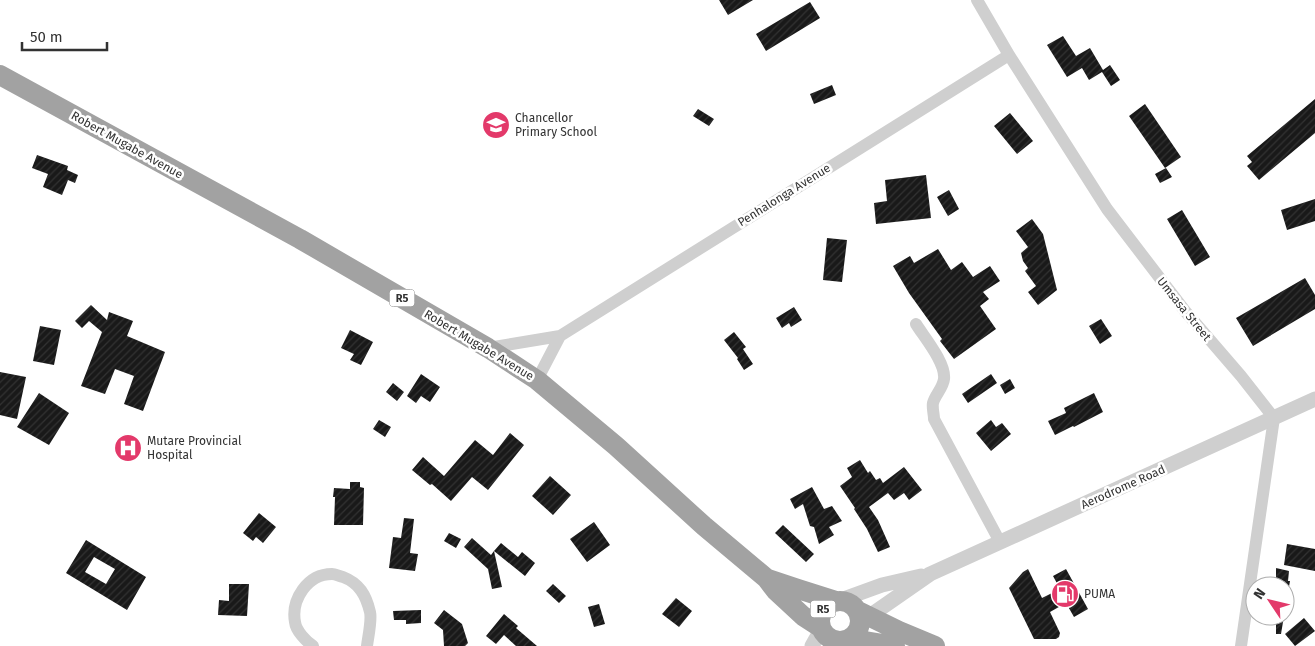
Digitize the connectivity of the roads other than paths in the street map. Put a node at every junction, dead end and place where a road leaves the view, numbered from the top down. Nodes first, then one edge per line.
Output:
1 (977, 0) edge
2 (1008, 55) junction
3 (0, 75) edge
4 (916, 324) dead end
5 (560, 336) junction
6 (488, 348) junction
7 (537, 380) junction
8 (1315, 400) edge
9 (1274, 418) junction
10 (1000, 542) junction
11 (930, 574) junction
12 (766, 578) junction
13 (837, 601) junction
14 (862, 616) junction
15 (818, 635) edge
16 (841, 643) edge
17 (313, 646) edge
18 (366, 646) edge
19 (895, 646) edge
20 (936, 646) edge
21 (1241, 646) edge

1 - 2 street, Umsasa Street
2 - 5 street, Penhalonga Avenue
2 - 9 street, Umsasa Street
3 - 6 highway, Robert Mugabe Avenue / R5
4 - 10 street
5 - 6 street, Penhalonga Avenue
5 - 7 street
6 - 7 highway, Robert Mugabe Avenue / R5
7 - 12 highway, Robert Mugabe Avenue / R5
8 - 9 street, Aerodrome Road
9 - 10 street, Aerodrome Road
9 - 21 street
10 - 11 street, Aerodrome Road
11 - 13 street, Aerodrome Road
11 - 14 street, Aerodrome Road
12 - 13 highway, Robert Mugabe Avenue / R5
12 - 15 highway, Robert Mugabe Avenue / R5
13 - 14 highway, R5
13 - 15 highway, R5
14 - 16 highway
14 - 20 highway, R5
15 - 16 highway, R5
16 - 19 highway, R5
17 - 18 street

